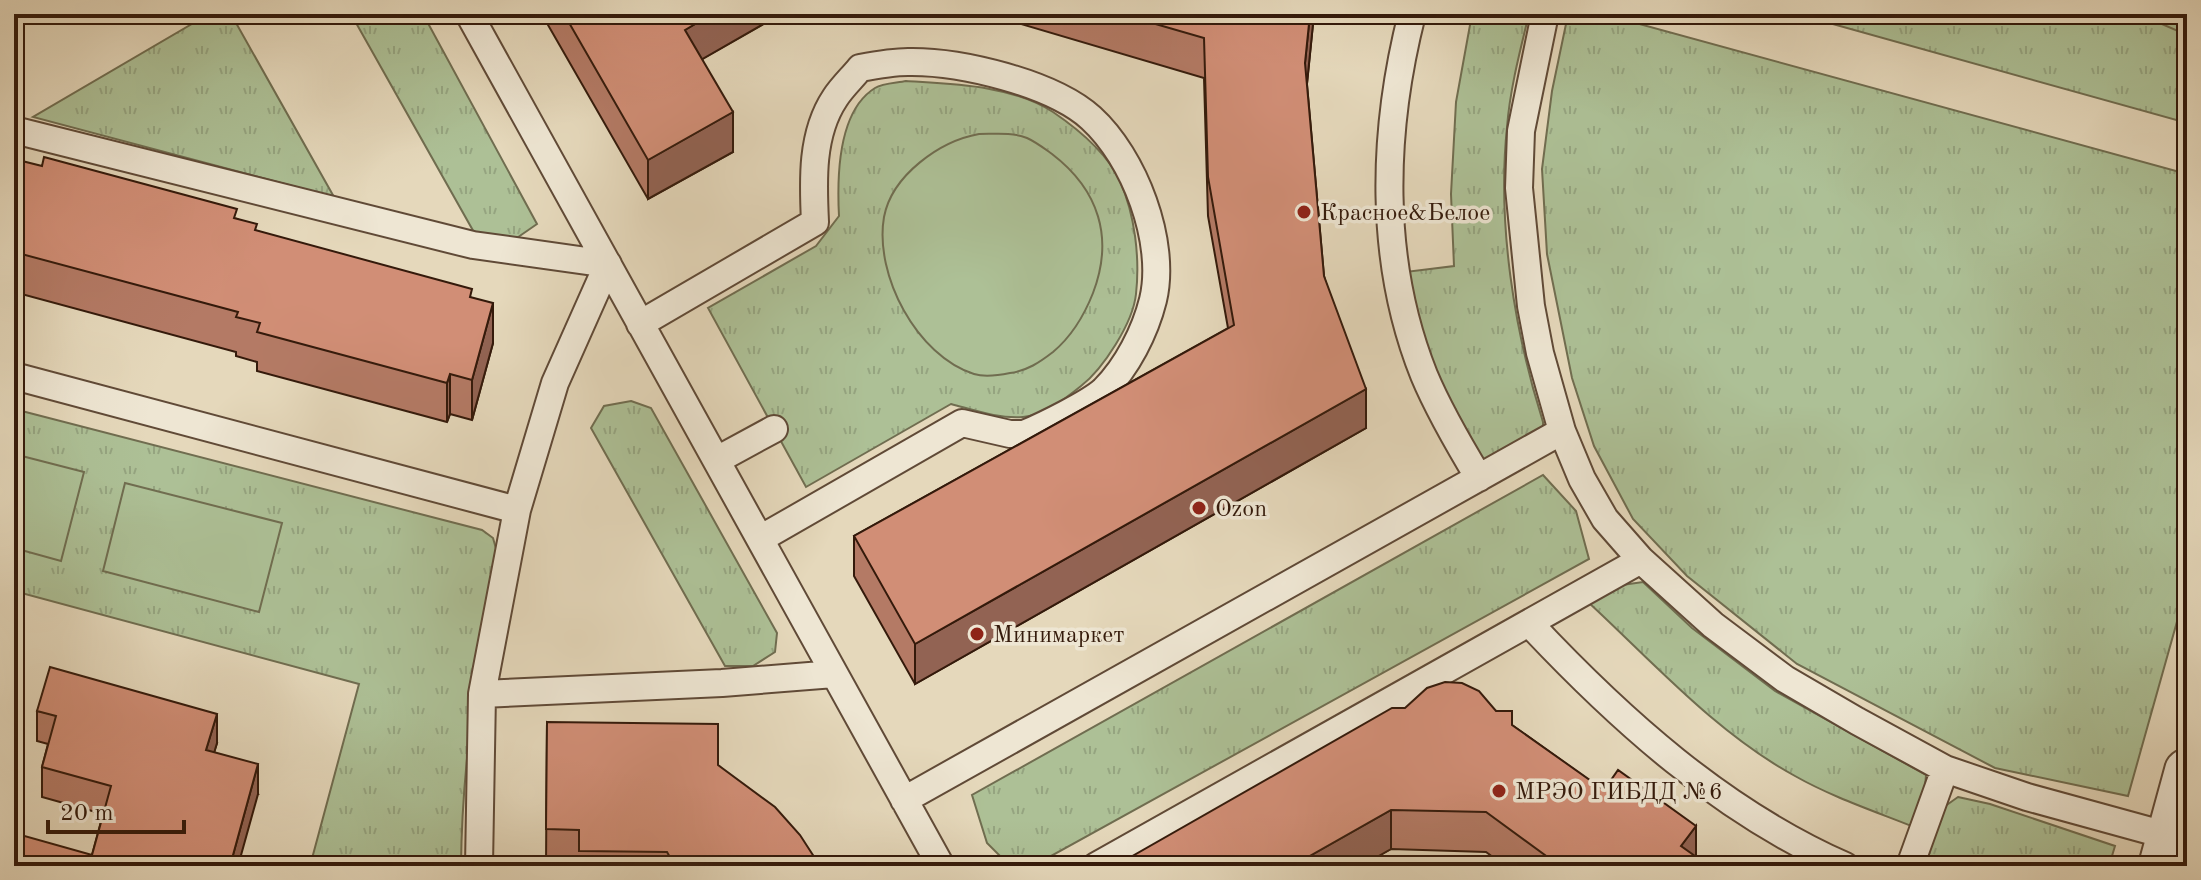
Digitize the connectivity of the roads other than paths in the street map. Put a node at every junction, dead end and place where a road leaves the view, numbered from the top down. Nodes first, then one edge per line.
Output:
1 (469, 14) edge
2 (1412, 14) edge
3 (1545, 14) edge
4 (14, 130) edge
5 (608, 264) junction
6 (640, 324) junction
7 (14, 376) edge
8 (774, 429) dead end
9 (1562, 431) junction
10 (717, 460) junction
11 (1479, 478) junction
12 (517, 510) junction
13 (760, 539) junction
14 (1641, 560) junction
15 (1529, 623) junction
16 (834, 674) junction
17 (482, 694) junction
18 (1945, 769) junction
19 (2187, 771) edge
20 (904, 800) junction
21 (2165, 851) edge
22 (479, 866) edge
23 (941, 866) edge
24 (1096, 866) edge
25 (1845, 866) edge
26 (1910, 866) edge

1 - 5 lane
2 - 11 lane
3 - 9 lane
4 - 5 lane
5 - 6 lane
5 - 12 lane
6 - 10 lane
6 - 13 lane
7 - 12 lane
8 - 10 lane
9 - 11 lane
9 - 14 lane
10 - 13 lane
11 - 20 lane
12 - 17 lane
13 - 16 lane
14 - 15 lane
14 - 18 lane
15 - 24 lane
15 - 25 lane
16 - 17 lane
16 - 20 lane
17 - 22 lane
18 - 21 lane
18 - 26 lane
19 - 21 street
20 - 23 lane

